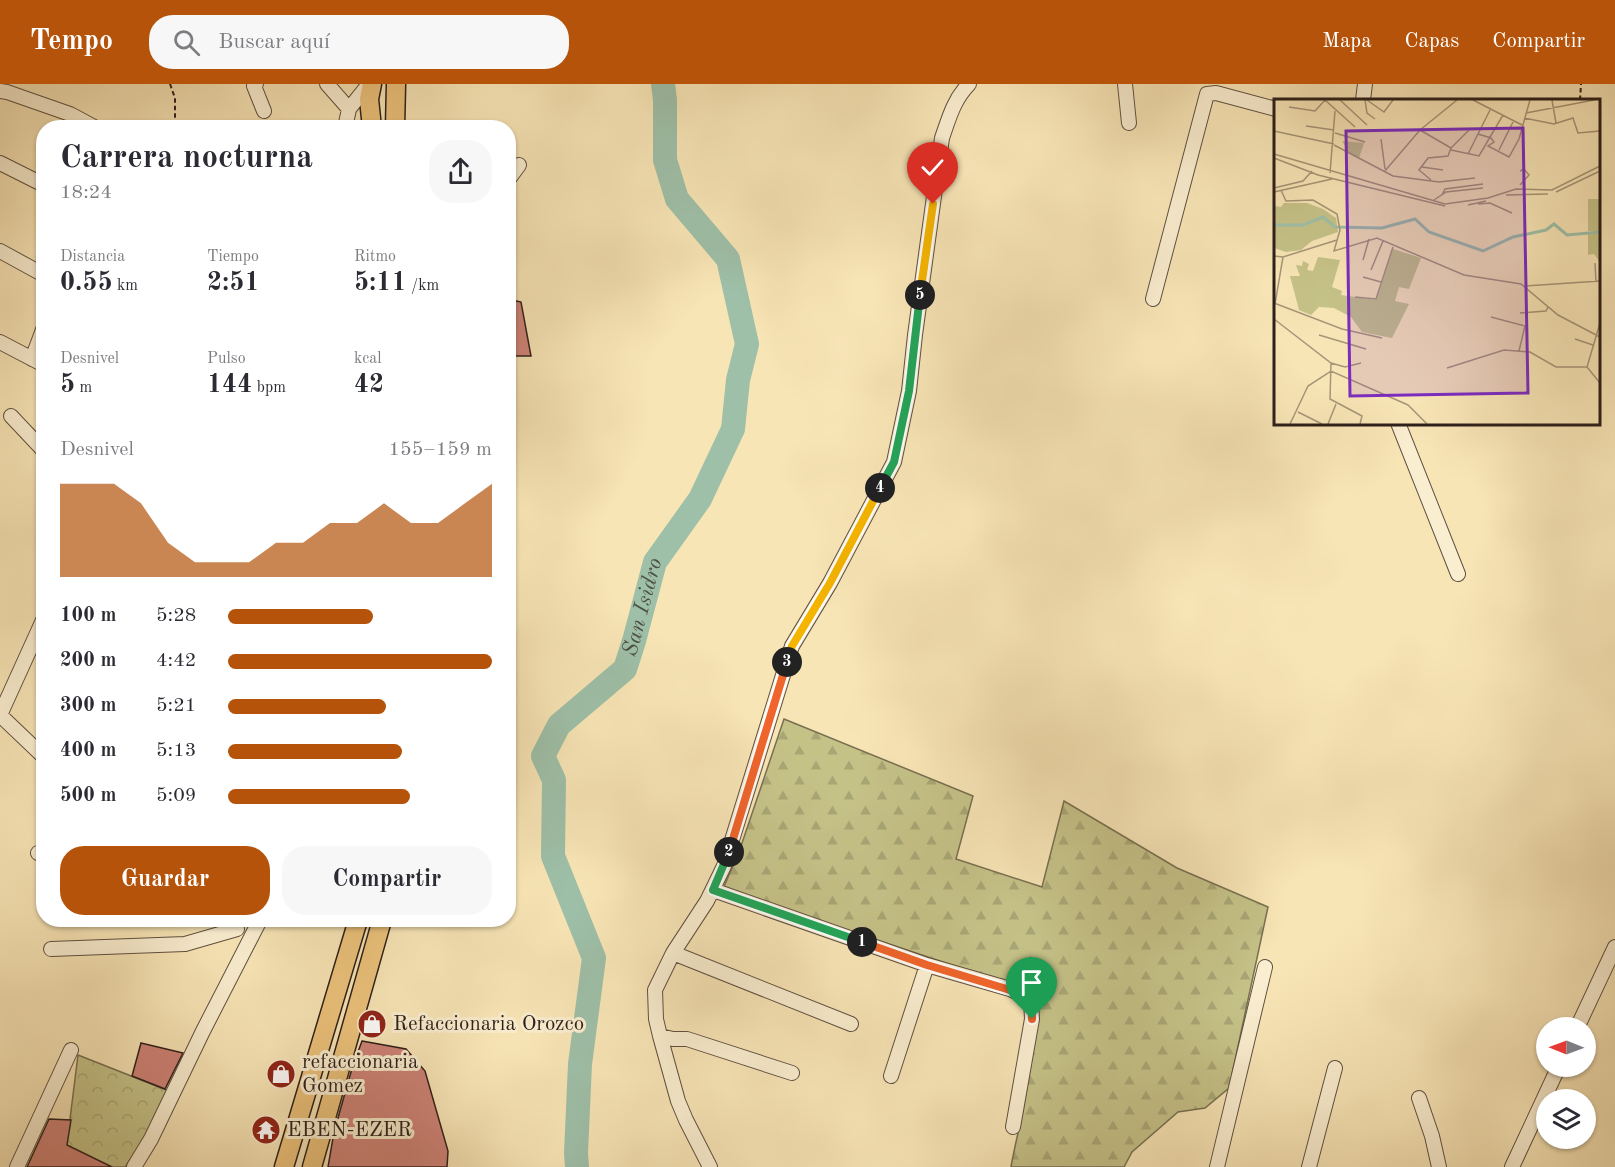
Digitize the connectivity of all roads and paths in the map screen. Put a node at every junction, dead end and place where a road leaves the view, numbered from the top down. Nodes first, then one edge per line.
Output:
1 (170, 84) edge
2 (256, 84) edge
3 (327, 84) edge
4 (370, 84) edge
5 (396, 84) edge
6 (1125, 84) edge
7 (1365, 84) edge
8 (1581, 84) edge
9 (964, 87) edge
10 (0, 91) edge
11 (1363, 99) edge
12 (1580, 99) edge
13 (1274, 108) edge
14 (349, 109) junction
15 (264, 111) dead end
16 (81, 120) edge
17 (175, 120) edge
18 (347, 120) edge
19 (371, 120) edge
20 (395, 120) edge
21 (1129, 123) dead end
22 (0, 163) edge
23 (519, 165) dead end
24 (516, 169) edge
25 (36, 181) edge
26 (0, 251) edge
27 (36, 271) edge
28 (1153, 299) dead end
29 (0, 342) edge
30 (36, 361) edge
31 (11, 416) dead end
32 (1398, 424) edge
33 (36, 443) edge
34 (1458, 574) dead end
35 (36, 636) edge
36 (0, 715) edge
37 (36, 749) edge
38 (713, 890) junction
39 (235, 927) edge
40 (257, 927) edge
41 (356, 927) edge
42 (380, 927) edge
43 (237, 929) junction
44 (252, 935) junction
45 (1615, 947) edge
46 (51, 949) dead end
47 (673, 953) junction
48 (927, 965) junction
49 (1265, 968) dead end
50 (1582, 1017) edge
51 (851, 1024) dead end
52 (660, 1036) junction
53 (70, 1050) dead end
54 (1335, 1068) dead end
55 (792, 1073) dead end
56 (891, 1076) dead end
57 (1554, 1077) edge
58 (1419, 1098) dead end
59 (1013, 1127) dead end
60 (17, 1167) edge
61 (134, 1167) edge
62 (284, 1167) edge
63 (312, 1167) edge
64 (710, 1167) edge
65 (1217, 1167) edge
66 (1309, 1167) edge
67 (1439, 1167) edge
68 (1512, 1167) edge

1 - 17 path
2 - 15 street
3 - 14 street
4 - 14 street
4 - 19 main road
5 - 20 main road
6 - 21 street
7 - 11 street
8 - 12 path
9 - 38 street
10 - 16 street
13 - 28 street
14 - 18 street
22 - 25 street
23 - 24 street
26 - 27 street
29 - 30 street
31 - 33 street
32 - 34 street
35 - 36 street
36 - 37 street
38 - 47 street
38 - 48 street
39 - 43 street
40 - 44 street
41 - 62 main road
42 - 63 main road
43 - 44 street
43 - 46 street
44 - 61 street
45 - 50 street
47 - 51 street
47 - 52 street
48 - 56 street
48 - 59 street
49 - 65 street
52 - 55 street
52 - 64 street
53 - 60 street
54 - 66 street
57 - 68 street
58 - 67 street

